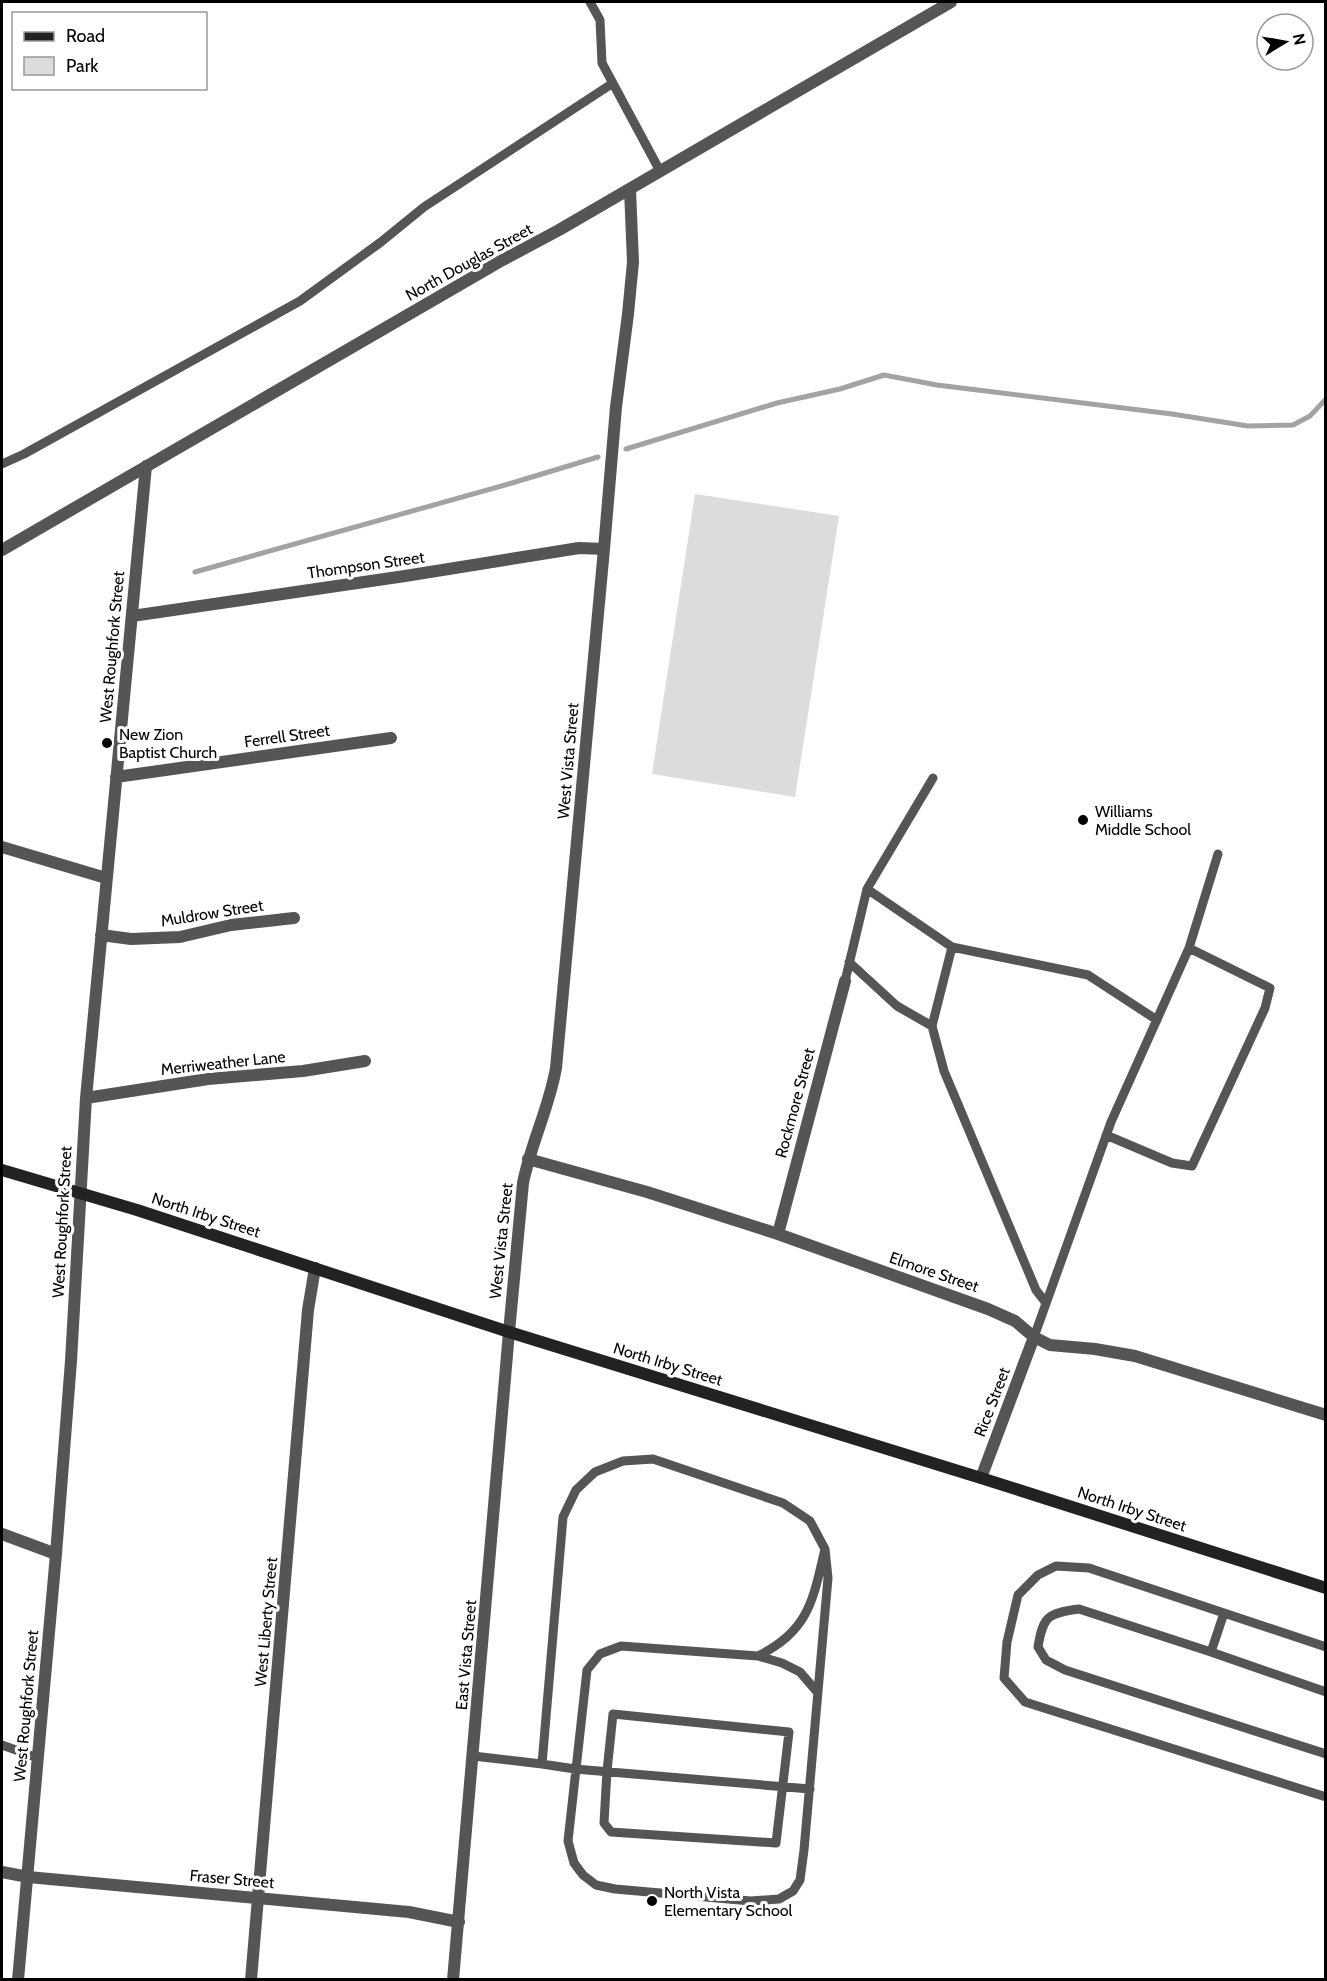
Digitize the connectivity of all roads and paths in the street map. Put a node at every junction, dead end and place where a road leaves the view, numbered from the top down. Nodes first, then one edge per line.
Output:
1 (590, 2) edge
2 (951, 2) edge
3 (613, 83) junction
4 (660, 171) junction
5 (630, 189) junction
6 (2, 464) edge
7 (146, 466) junction
8 (604, 549) junction
9 (2, 550) edge
10 (132, 616) junction
11 (392, 738) dead end
12 (116, 777) junction
13 (933, 778) dead end
14 (2, 847) edge
15 (1218, 854) dead end
16 (106, 878) junction
17 (867, 890) junction
18 (294, 918) dead end
19 (101, 935) junction
20 (952, 947) junction
21 (1189, 948) junction
22 (849, 962) junction
23 (845, 981) joint
24 (1157, 1020) junction
25 (932, 1026) junction
26 (364, 1061) dead end
27 (86, 1098) junction
28 (1106, 1136) junction
29 (528, 1159) junction
30 (2, 1170) edge
31 (81, 1192) junction
32 (778, 1234) junction
33 (315, 1268) junction
34 (1046, 1303) junction
35 (509, 1332) junction
36 (1034, 1337) junction
37 (1326, 1415) edge
38 (981, 1478) junction
39 (2, 1534) edge
40 (825, 1549) junction
41 (56, 1554) junction
42 (1326, 1588) edge
43 (1224, 1613) junction
44 (1326, 1647) edge
45 (1211, 1652) junction
46 (758, 1656) junction
47 (1326, 1692) edge
48 (818, 1693) junction
49 (2, 1745) edge
50 (1326, 1754) edge
51 (473, 1756) junction
52 (38, 1758) junction
53 (542, 1764) junction
54 (575, 1769) junction
55 (607, 1771) junction
56 (784, 1787) junction
57 (810, 1789) junction
58 (1326, 1797) edge
59 (2, 1872) edge
60 (28, 1877) junction
61 (258, 1898) junction
62 (459, 1922) junction
63 (18, 1980) edge
64 (251, 1980) edge
65 (453, 1980) edge

1 - 3 lane
2 - 4 street, North Douglas Street
3 - 4 lane
3 - 6 lane
4 - 5 street, North Douglas Street
5 - 7 street, North Douglas Street
5 - 8 street, West Vista Street
7 - 9 street, North Douglas Street
7 - 10 street, West Roughfork Street
8 - 10 street, Thompson Street
8 - 29 street, West Vista Street
10 - 12 street, West Roughfork Street
11 - 12 street, Ferrell Street
12 - 16 street, West Roughfork Street
13 - 17 lane
14 - 16 street
15 - 21 lane
16 - 19 street, West Roughfork Street
17 - 20 lane
17 - 22 lane
18 - 19 street, Muldrow Street
19 - 27 street, West Roughfork Street
20 - 24 lane
20 - 25 lane
21 - 24 lane
21 - 28 lane
22 - 23 lane
22 - 25 lane
23 - 32 street, Rockmore Street
24 - 28 lane
25 - 34 lane
26 - 27 street, Merriweather Lane
27 - 31 street, West Roughfork Street
28 - 34 lane
29 - 32 street, Elmore Street
29 - 35 street, West Vista Street
30 - 31 main road, North Irby Street
31 - 33 main road, North Irby Street
31 - 41 street, West Roughfork Street
32 - 36 street, Elmore Street
33 - 35 main road, North Irby Street
33 - 61 street, West Liberty Street
34 - 36 lane
35 - 38 main road, North Irby Street
35 - 51 street, East Vista Street
36 - 37 street, Elmore Street
36 - 38 street, Rice Street
38 - 42 main road, North Irby Street
39 - 41 street
40 - 46 lane
40 - 48 lane
40 - 53 lane
41 - 52 street, West Roughfork Street
43 - 44 lane
43 - 45 lane
43 - 58 lane
45 - 47 lane
45 - 50 lane
46 - 48 lane
46 - 54 lane
48 - 57 lane
49 - 52 lane
51 - 53 lane
51 - 62 street, East Vista Street
52 - 60 street, West Roughfork Street
53 - 54 lane
54 - 55 lane
54 - 57 lane
55 - 56 lane
55 - 56 lane
55 - 56 lane
56 - 57 lane
59 - 60 street, Fraser Street
60 - 61 street, Fraser Street
60 - 63 street, West Roughfork Street
61 - 62 street, Fraser Street
61 - 64 street, West Liberty Street
62 - 65 street, East Vista Street

